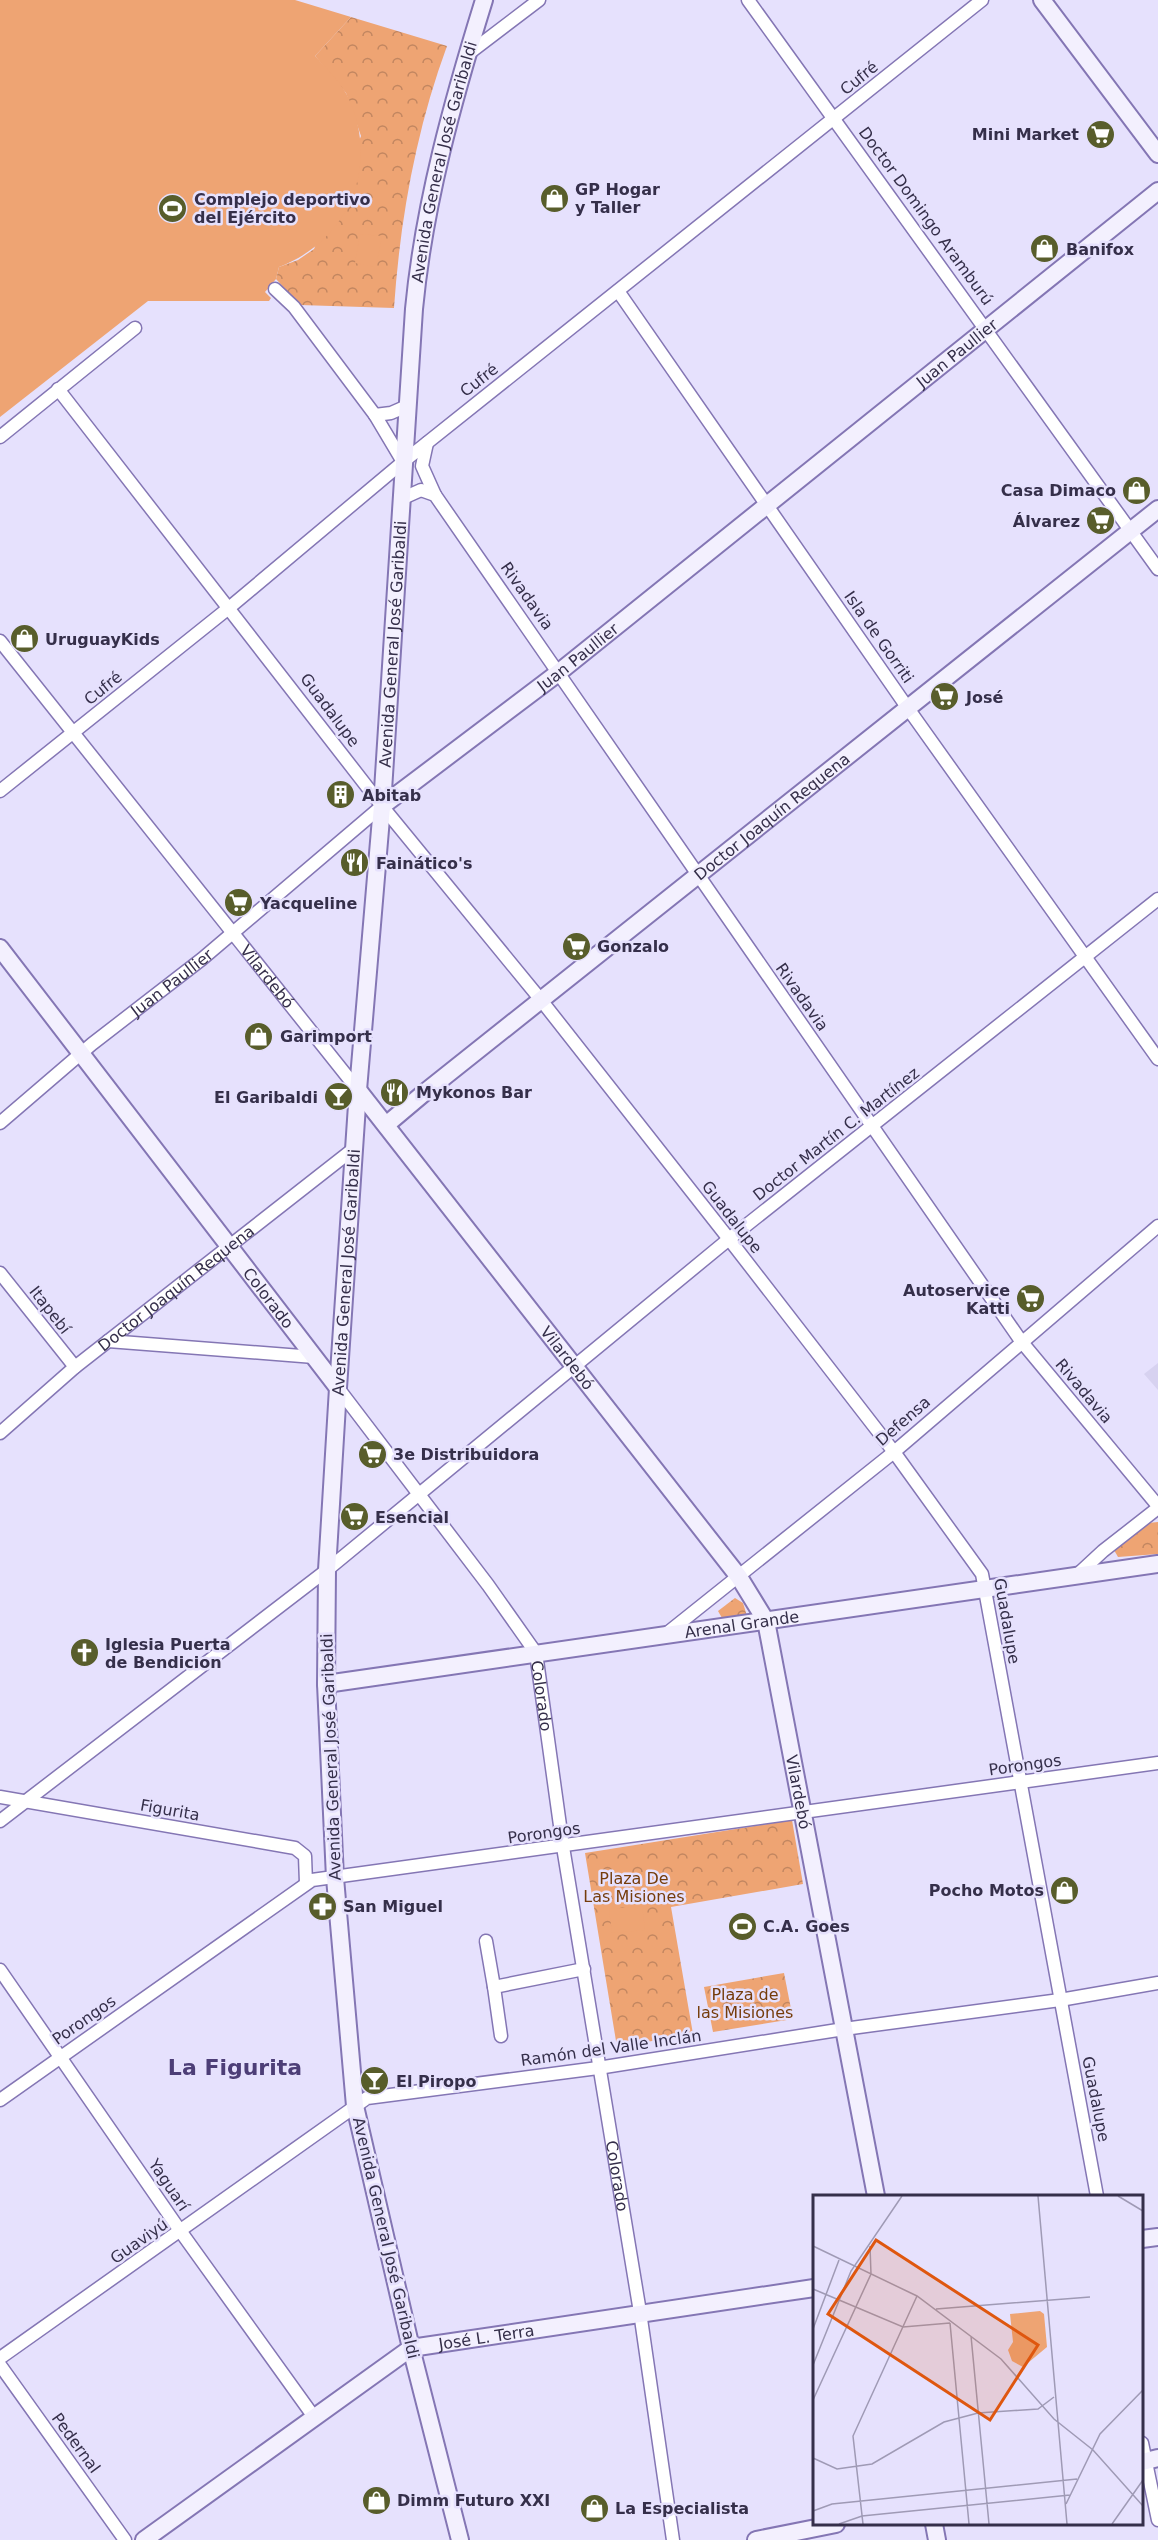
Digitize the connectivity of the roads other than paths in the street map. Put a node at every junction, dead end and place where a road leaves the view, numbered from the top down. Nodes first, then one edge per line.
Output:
1 (484, 0) edge
2 (538, 0) edge
3 (748, 0) edge
4 (981, 0) edge
5 (1042, 0) edge
6 (468, 54) junction
7 (836, 119) junction
8 (1158, 154) edge
9 (1158, 191) edge
10 (275, 290) dead end
11 (618, 291) junction
12 (135, 328) dead end
13 (986, 328) junction
14 (58, 389) junction
15 (407, 406) junction
16 (375, 416) junction
17 (0, 437) edge
18 (427, 443) junction
19 (403, 462) junction
20 (435, 495) junction
21 (401, 499) junction
22 (768, 505) junction
23 (1158, 508) edge
24 (1130, 531) junction
25 (1158, 569) edge
26 (230, 607) junction
27 (0, 641) edge
28 (558, 673) junction
29 (908, 707) junction
30 (73, 733) junction
31 (0, 791) edge
32 (382, 806) junction
33 (698, 875) junction
34 (1158, 899) edge
35 (233, 933) junction
36 (0, 948) edge
37 (1086, 958) junction
38 (541, 1000) junction
39 (82, 1053) junction
40 (1158, 1059) edge
41 (358, 1090) junction
42 (0, 1123) edge
43 (386, 1125) junction
44 (872, 1126) junction
45 (356, 1147) junction
46 (1158, 1226) edge
47 (729, 1239) junction
48 (230, 1247) junction
49 (0, 1273) edge
50 (108, 1341) junction
51 (1021, 1341) junction
52 (314, 1357) junction
53 (75, 1367) junction
54 (576, 1367) junction
55 (338, 1388) junction
56 (0, 1433) edge
57 (894, 1452) junction
58 (419, 1494) junction
59 (1158, 1507) edge
60 (1158, 1564) edge
61 (327, 1570) junction
62 (739, 1577) junction
63 (1075, 1577) junction
64 (986, 1589) junction
65 (766, 1621) junction
66 (665, 1635) junction
67 (536, 1653) junction
68 (326, 1684) junction
69 (1158, 1763) edge
70 (1019, 1783) junction
71 (0, 1797) edge
72 (27, 1802) junction
73 (802, 1812) junction
74 (0, 1821) edge
75 (564, 1847) junction
76 (335, 1878) junction
77 (306, 1883) junction
78 (486, 1941) dead end
79 (584, 1969) junction
80 (0, 1970) edge
81 (1158, 1983) edge
82 (494, 1987) junction
83 (1060, 2000) junction
84 (844, 2029) junction
85 (501, 2036) dead end
86 (61, 2057) junction
87 (598, 2068) junction
88 (0, 2100) edge
89 (355, 2106) junction
90 (876, 2195) edge
91 (1097, 2195) edge
92 (181, 2232) junction
93 (1158, 2237) edge
94 (1143, 2239) edge
95 (813, 2288) edge
96 (640, 2312) junction
97 (411, 2348) junction
98 (0, 2358) edge
99 (0, 2365) edge
100 (314, 2417) junction
101 (1143, 2446) edge
102 (1148, 2460) edge
103 (1158, 2520) edge
104 (827, 2525) edge
105 (934, 2525) edge
106 (125, 2540) edge
107 (144, 2540) edge
108 (460, 2540) edge
109 (673, 2540) edge
110 (756, 2540) edge
111 (937, 2540) edge

1 - 6 street, Avenida General José Garibaldi
2 - 6 street
3 - 7 street, Doctor Domingo Aramburú
4 - 7 street, Cufré
5 - 8 street
6 - 15 street, Avenida General José Garibaldi
7 - 11 street, Cufré
7 - 13 street, Doctor Domingo Aramburú
9 - 13 street, Juan Paullier
10 - 16 street
11 - 18 street, Cufré
11 - 22 street, Isla de Gorriti
12 - 14 street
13 - 22 street, Juan Paullier
13 - 24 street, Doctor Domingo Aramburú
14 - 17 street
14 - 26 street, Guadalupe
15 - 16 street
15 - 19 street, Avenida General José Garibaldi
16 - 19 street
18 - 19 street, Cufré
18 - 20 street, Rivadavia
19 - 21 street, Avenida General José Garibaldi
19 - 26 street, Cufré
20 - 21 street
20 - 28 street, Rivadavia
21 - 32 street, Avenida General José Garibaldi
22 - 28 street, Juan Paullier
22 - 29 street, Isla de Gorriti
23 - 24 street, Doctor Joaquín Requena
24 - 25 street, Doctor Domingo Aramburú
24 - 29 street, Doctor Joaquín Requena
26 - 30 street, Cufré
26 - 32 street, Guadalupe
27 - 30 street, Vilardebó
28 - 32 street, Juan Paullier
28 - 33 street, Rivadavia
29 - 33 street, Doctor Joaquín Requena
29 - 37 street, Isla de Gorriti
30 - 31 street, Cufré
30 - 35 street, Vilardebó
32 - 35 street, Juan Paullier
32 - 38 street, Guadalupe
32 - 41 street, Avenida General José Garibaldi
33 - 38 street, Doctor Joaquín Requena
33 - 44 street, Rivadavia
34 - 37 street, Doctor Martín C. Martínez
35 - 39 street, Juan Paullier
35 - 41 street, Vilardebó
36 - 39 street, Colorado
37 - 40 street, Isla de Gorriti
37 - 44 street, Doctor Martín C. Martínez
38 - 43 street, Doctor Joaquín Requena
38 - 47 street, Guadalupe
39 - 42 street, Juan Paullier
39 - 48 street, Colorado
41 - 43 street, Vilardebó
41 - 45 street, Avenida General José Garibaldi
43 - 54 street, Vilardebó
44 - 47 street, Doctor Martín C. Martínez
44 - 51 street, Rivadavia
45 - 48 street, Doctor Joaquín Requena
45 - 55 street, Avenida General José Garibaldi
46 - 51 street, Defensa
47 - 54 street, Doctor Martín C. Martínez
47 - 57 street, Guadalupe
48 - 50 street, Doctor Joaquín Requena
48 - 52 street, Colorado
49 - 53 street, Itapebí
50 - 52 street
50 - 53 street, Doctor Joaquín Requena
51 - 57 street, Defensa
51 - 59 street, Rivadavia
52 - 55 street, Colorado
53 - 56 street, Doctor Joaquín Requena
54 - 58 street, Doctor Martín C. Martínez
54 - 62 street, Vilardebó
55 - 58 street, Colorado
55 - 61 street, Avenida General José Garibaldi
57 - 62 street, Defensa
57 - 64 street, Guadalupe
58 - 61 street, Doctor Martín C. Martínez
58 - 67 street, Colorado
59 - 63 street
60 - 63 street, Arenal Grande
61 - 68 street, Avenida General José Garibaldi
61 - 72 street, Doctor Martín C. Martínez
62 - 65 street, Vilardebó
62 - 66 street, Defensa
63 - 64 street, Arenal Grande
64 - 65 street, Arenal Grande
64 - 70 street, Guadalupe
65 - 66 street, Arenal Grande
65 - 73 street, Vilardebó
66 - 67 street, Arenal Grande
67 - 68 street, Arenal Grande
67 - 75 street, Colorado
68 - 76 street, Avenida General José Garibaldi
69 - 70 street, Porongos
70 - 73 street, Porongos
70 - 83 street, Guadalupe
71 - 72 street, Figurita
72 - 74 street, Doctor Martín C. Martínez
72 - 77 street, Figurita
73 - 75 street, Porongos
73 - 84 street, Vilardebó
75 - 76 street, Porongos
75 - 79 street, Colorado
76 - 77 street, Porongos
76 - 89 street, Avenida General José Garibaldi
77 - 86 street, Porongos
78 - 82 street
79 - 82 street
79 - 87 street, Colorado
80 - 86 street, Yaguarí
81 - 83 street, Ramón del Valle Inclán
82 - 85 street
83 - 84 street, Ramón del Valle Inclán
83 - 91 street, Guadalupe
84 - 87 street, Ramón del Valle Inclán
84 - 90 street, Vilardebó
86 - 88 street, Porongos
86 - 92 street, Yaguarí
87 - 89 street, Ramón del Valle Inclán
87 - 96 street, Colorado
89 - 92 street, Guaviyú
89 - 97 street, Avenida General José Garibaldi
92 - 98 street, Guaviyú
92 - 100 street, Yaguarí
93 - 94 street
95 - 96 street, José L. Terra
96 - 97 street, José L. Terra
96 - 109 street, Colorado
97 - 100 street, José L. Terra
97 - 108 street, Avenida General José Garibaldi
99 - 106 street, Pedernal
100 - 107 street, José L. Terra
101 - 102 street
102 - 103 street
104 - 110 street
105 - 111 street

